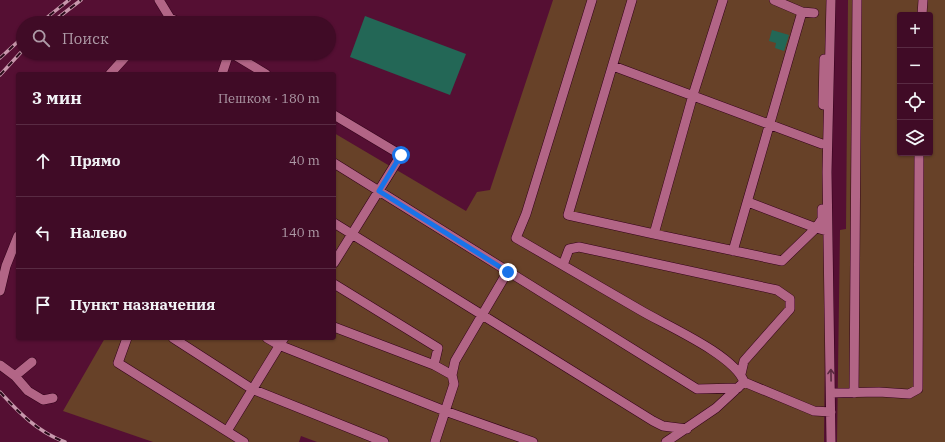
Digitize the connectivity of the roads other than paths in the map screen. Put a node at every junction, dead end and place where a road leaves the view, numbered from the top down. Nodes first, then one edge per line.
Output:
1 (159, 0) edge
2 (592, 0) edge
3 (632, 0) edge
4 (722, 0) edge
5 (774, 0) edge
6 (826, 0) edge
7 (831, 0) edge
8 (857, 0) edge
9 (923, 0) edge
10 (802, 12) junction
11 (922, 12) edge
12 (814, 13) dead end
13 (165, 16) edge
14 (123, 60) edge
15 (227, 60) edge
16 (242, 60) edge
17 (613, 66) junction
18 (112, 72) edge
19 (223, 72) edge
20 (263, 72) edge
21 (693, 95) junction
22 (336, 116) edge
23 (771, 125) junction
24 (822, 144) junction
25 (919, 156) edge
26 (336, 164) edge
27 (379, 191) junction
28 (748, 202) junction
29 (336, 224) edge
30 (816, 228) junction
31 (827, 231) junction
32 (352, 234) junction
33 (654, 234) junction
34 (16, 241) edge
35 (734, 251) junction
36 (336, 260) edge
37 (563, 265) junction
38 (508, 272) junction
39 (336, 285) edge
40 (0, 291) edge
41 (482, 315) junction
42 (336, 328) edge
43 (126, 340) edge
44 (176, 340) edge
45 (281, 342) edge
46 (32, 362) dead end
47 (0, 365) edge
48 (434, 365) junction
49 (452, 375) junction
50 (15, 376) junction
51 (741, 381) junction
52 (252, 389) junction
53 (831, 393) junction
54 (854, 393) junction
55 (53, 398) dead end
56 (445, 411) junction
57 (831, 412) junction
58 (687, 429) junction
59 (227, 431) junction
60 (244, 442) edge
61 (384, 442) edge
62 (435, 442) edge
63 (533, 442) edge
64 (666, 442) edge
65 (831, 442) edge

1 - 13 street
2 - 37 street
3 - 17 street
4 - 21 street
5 - 10 street
6 - 24 street
7 - 31 street
8 - 54 street
9 - 11 street
10 - 12 street
10 - 23 street
14 - 18 street
15 - 19 street
16 - 20 street
17 - 21 street
17 - 33 street
21 - 23 street
21 - 33 street
22 - 27 street
23 - 24 street
23 - 28 street
24 - 30 street
25 - 54 street
26 - 27 street
27 - 32 street
27 - 38 street
28 - 30 street
28 - 35 street
29 - 32 street
30 - 31 street
30 - 35 street
53 -> 31 street
32 - 36 street
32 - 41 street
33 - 35 street
34 - 40 street
37 - 51 street
37 - 51 street
38 - 41 street
38 - 51 street
39 - 48 street
41 - 49 street
41 - 58 street
42 - 48 street
43 - 59 street
44 - 52 street
45 - 52 street
45 - 56 street
46 - 50 street
47 - 50 street
48 - 49 street
49 - 56 street
50 - 55 street
51 - 57 street
51 - 58 street
52 - 59 street
52 - 61 street
53 - 54 street
53 - 57 street
56 - 62 street
56 - 63 street
57 - 65 street
58 - 64 street
59 - 60 street

